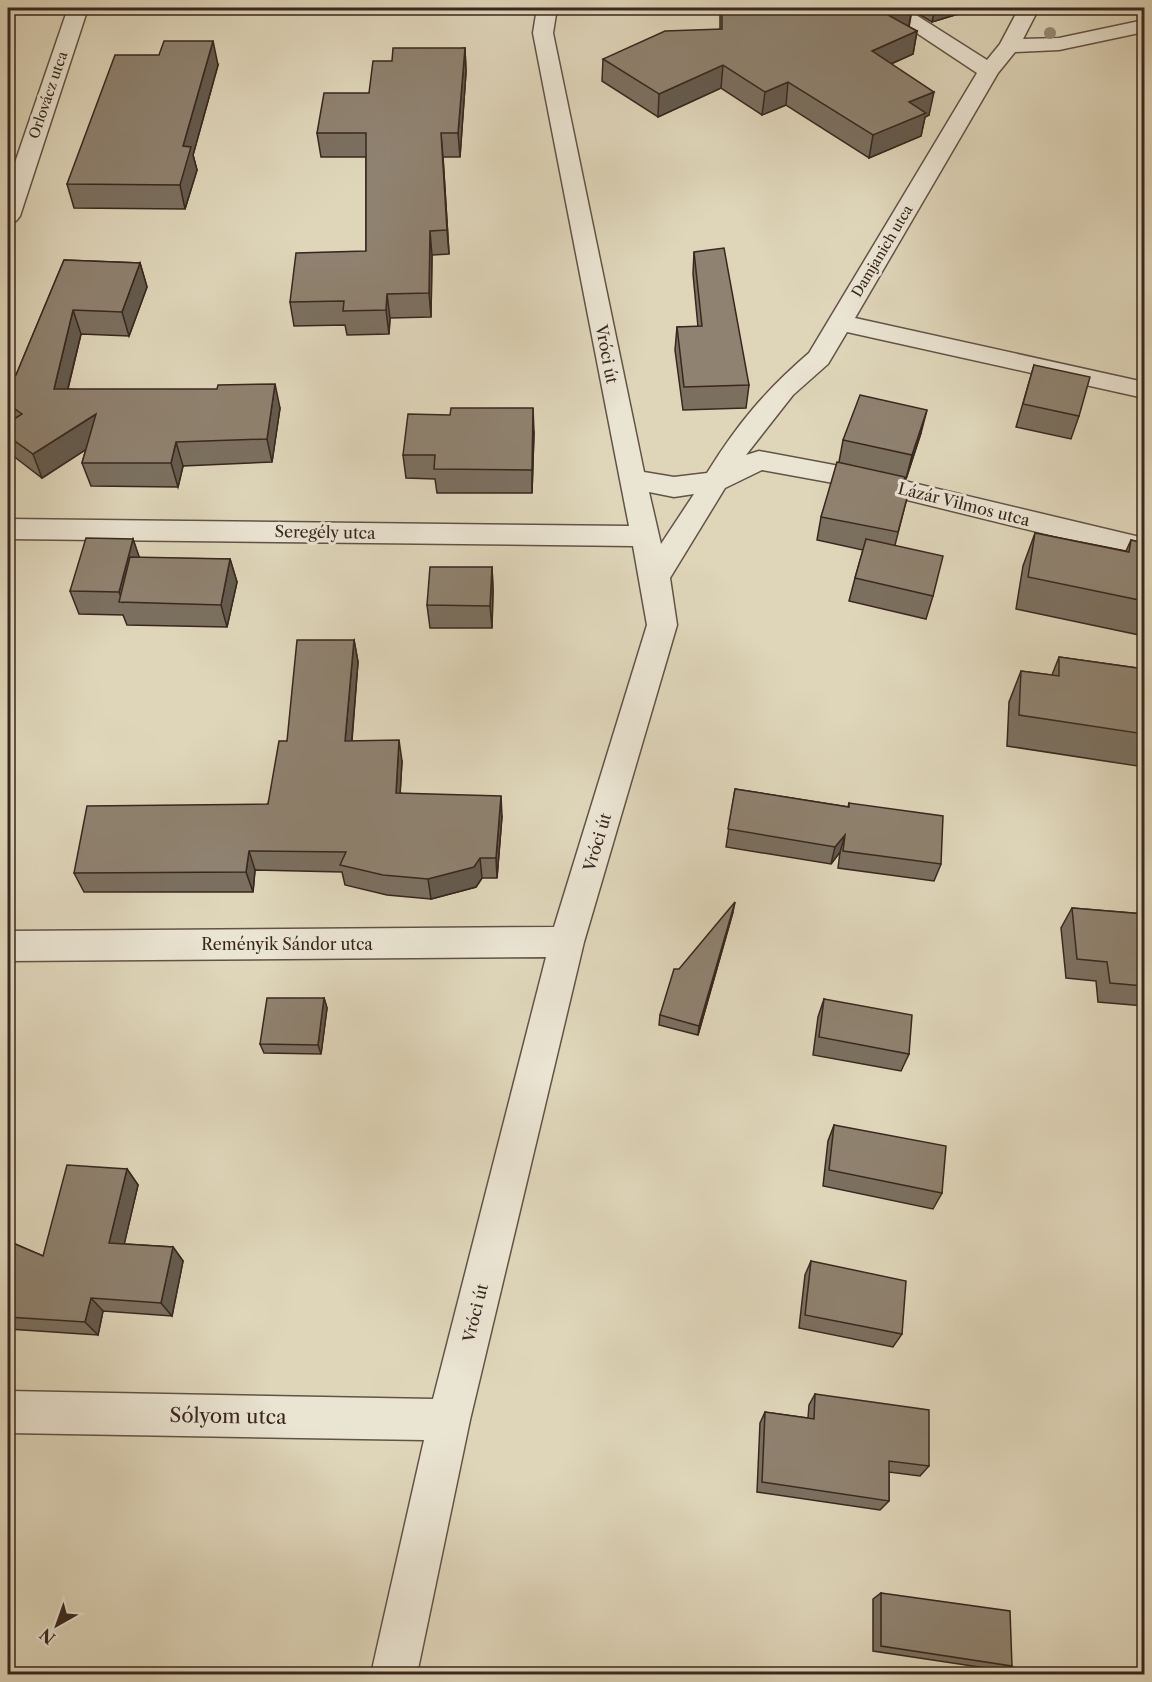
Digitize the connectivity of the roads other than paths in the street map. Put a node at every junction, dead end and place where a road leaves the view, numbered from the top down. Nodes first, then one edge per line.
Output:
1 (78, 8) edge
2 (547, 8) edge
3 (892, 8) edge
4 (1029, 8) edge
5 (1144, 26) edge
6 (1009, 46) junction
7 (989, 71) junction
8 (8, 216) edge
9 (839, 322) junction
10 (1144, 390) edge
11 (632, 480) junction
12 (716, 481) junction
13 (8, 529) edge
14 (643, 536) junction
15 (1144, 548) edge
16 (655, 578) junction
17 (567, 942) junction
18 (8, 946) edge
19 (8, 1412) edge
20 (449, 1420) junction
21 (394, 1674) edge

1 - 8 street, Orlovácz utca
2 - 11 street, Vróci út
3 - 7 street
4 - 6 street, Damjanich utca
5 - 6 street
6 - 7 street, Damjanich utca
7 - 9 street, Damjanich utca
9 - 10 street
9 - 12 street, Damjanich utca
11 - 12 street
11 - 14 street, Vróci út
12 - 15 street, Lázár Vilmos utca
12 - 16 street, Damjanich utca
13 - 14 street, Seregély utca
14 - 16 street, Vróci út
16 - 17 street, Vróci út
17 - 18 street, Reményik Sándor utca
17 - 20 street, Vróci út
19 - 20 street, Sólyom utca
20 - 21 street, Vróci út

